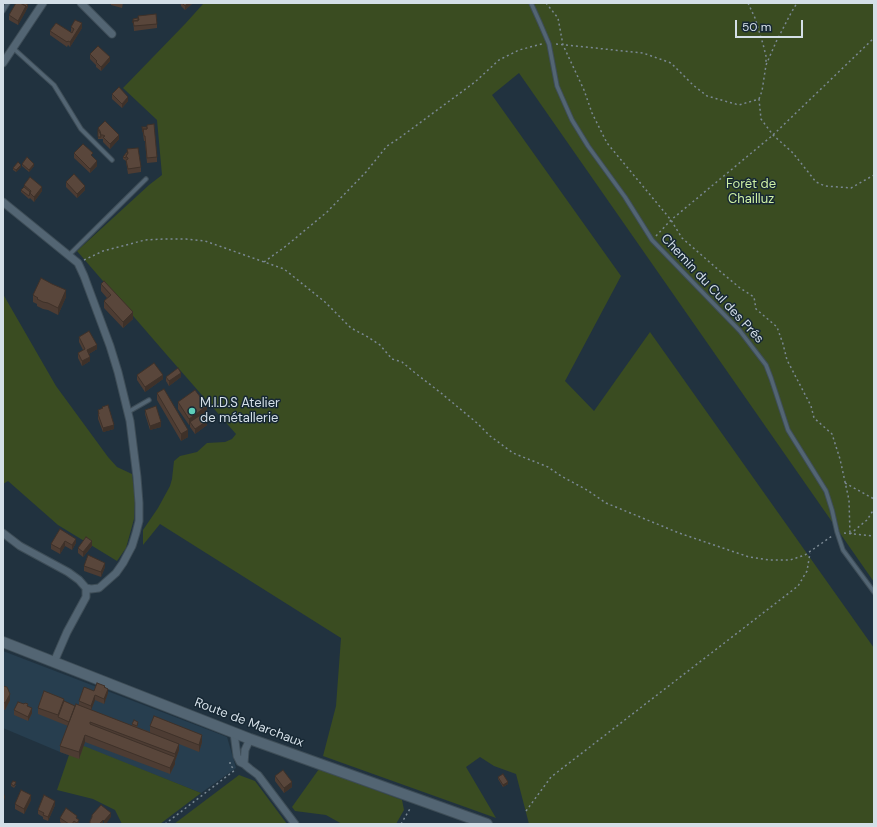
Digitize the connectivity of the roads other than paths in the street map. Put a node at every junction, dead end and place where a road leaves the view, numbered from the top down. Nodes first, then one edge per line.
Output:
1 (8, 3) edge
2 (43, 3) edge
3 (82, 3) edge
4 (531, 3) edge
5 (3, 11) edge
6 (112, 34) dead end
7 (13, 48) junction
8 (3, 63) edge
9 (112, 160) dead end
10 (146, 178) dead end
11 (3, 202) edge
12 (69, 255) junction
13 (149, 400) dead end
14 (128, 412) junction
15 (3, 533) edge
16 (86, 588) junction
17 (874, 592) edge
18 (3, 642) edge
19 (54, 662) junction
20 (234, 733) junction
21 (250, 739) junction
22 (244, 764) junction
23 (295, 824) edge
24 (487, 824) edge

1 - 5 lane
2 - 7 street
3 - 6 street
4 - 17 lane, Chemin du Cul des Prés
7 - 8 street
7 - 9 lane
10 - 12 lane
11 - 12 street
12 - 14 street
13 - 14 lane
14 - 16 street
15 - 16 street
16 - 19 street
18 - 19 main road, Route de Marchaux
19 - 20 main road, Route de Marchaux
20 - 21 main road, Route de Marchaux
20 - 22 street
21 - 22 street
21 - 24 main road, Route de Marchaux
22 - 23 street

